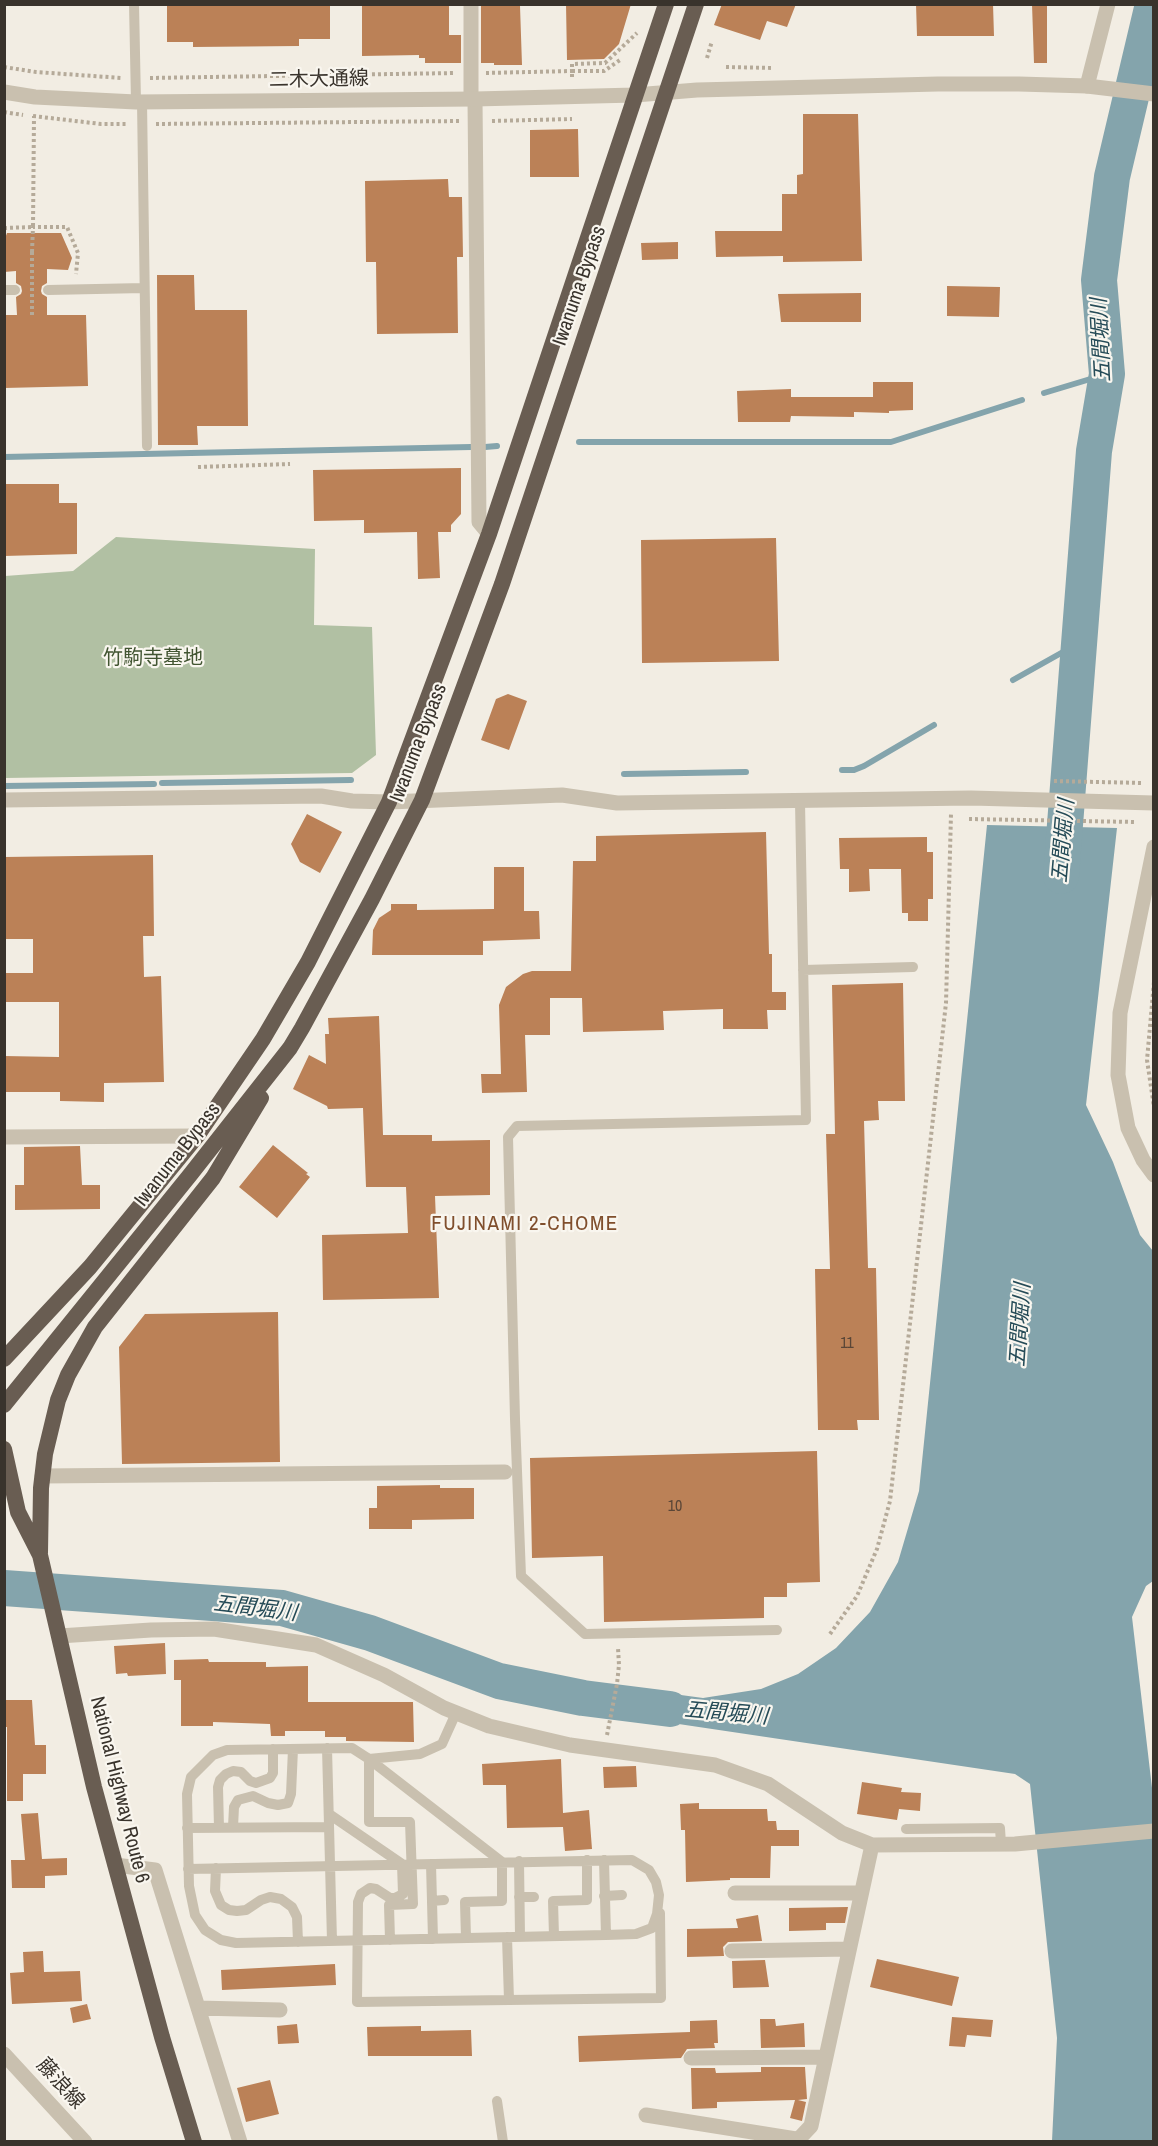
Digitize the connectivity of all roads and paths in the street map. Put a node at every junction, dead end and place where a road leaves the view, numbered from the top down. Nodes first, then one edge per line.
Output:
1 (134, 4) edge
2 (471, 4) edge
3 (666, 4) edge
4 (696, 4) edge
5 (1108, 4) edge
6 (638, 32) dead end
7 (712, 41) dead end
8 (707, 58) dead end
9 (620, 60) dead end
10 (4, 68) edge
11 (726, 68) dead end
12 (774, 68) dead end
13 (572, 71) junction
14 (471, 73) junction
15 (572, 77) dead end
16 (135, 79) junction
17 (1093, 86) junction
18 (4, 92) edge
19 (668, 92) junction
20 (1154, 94) edge
21 (635, 95) junction
22 (473, 99) junction
23 (139, 102) junction
24 (34, 109) dead end
25 (4, 112) edge
26 (34, 116) junction
27 (572, 119) dead end
28 (475, 121) junction
29 (142, 124) junction
30 (33, 227) junction
31 (4, 228) edge
32 (76, 274) dead end
33 (144, 288) junction
34 (48, 290) dead end
35 (32, 315) dead end
36 (147, 446) dead end
37 (290, 464) dead end
38 (198, 467) dead end
39 (489, 534) junction
40 (951, 798) junction
41 (4, 800) edge
42 (422, 800) junction
43 (389, 802) junction
44 (800, 802) junction
45 (1146, 802) edge
46 (969, 819) dead end
47 (1135, 822) dead end
48 (1154, 847) edge
49 (913, 967) dead end
50 (803, 970) junction
51 (1154, 982) edge
52 (290, 1048) junction
53 (1154, 1107) edge
54 (197, 1136) junction
55 (4, 1137) edge
56 (1154, 1175) edge
57 (16, 1346) junction
58 (4, 1359) edge
59 (4, 1368) edge
60 (4, 1405) edge
61 (4, 1449) edge
62 (505, 1472) dead end
63 (42, 1476) junction
64 (4, 1490) edge
65 (18, 1512) junction
66 (40, 1555) junction
67 (777, 1630) dead end
68 (830, 1634) dead end
69 (617, 1635) junction
70 (59, 1636) junction
71 (456, 1713) junction
72 (610, 1720) dead end
73 (327, 1748) junction
74 (273, 1749) junction
75 (293, 1749) junction
76 (369, 1759) junction
77 (328, 1814) junction
78 (233, 1827) junction
79 (329, 1827) junction
80 (187, 1828) junction
81 (219, 1828) junction
82 (906, 1829) dead end
83 (1154, 1831) edge
84 (1008, 1844) junction
85 (872, 1845) junction
86 (587, 1860) junction
87 (604, 1860) junction
88 (502, 1862) junction
89 (519, 1862) junction
90 (406, 1864) junction
91 (431, 1864) junction
92 (115, 1865) junction
93 (330, 1866) junction
94 (216, 1868) junction
95 (188, 1869) junction
96 (735, 1893) dead end
97 (861, 1893) junction
98 (622, 1895) dead end
99 (659, 1895) junction
100 (534, 1896) dead end
101 (604, 1896) junction
102 (519, 1897) junction
103 (444, 1900) dead end
104 (432, 1901) junction
105 (606, 1935) junction
106 (520, 1936) junction
107 (554, 1936) junction
108 (507, 1937) junction
109 (466, 1938) junction
110 (433, 1939) junction
111 (390, 1940) junction
112 (332, 1941) junction
113 (357, 1941) junction
114 (298, 1942) junction
115 (849, 1949) junction
116 (732, 1951) dead end
117 (509, 2000) junction
118 (198, 2008) junction
119 (280, 2010) dead end
120 (4, 2054) edge
121 (825, 2057) junction
122 (691, 2058) dead end
123 (497, 2101) dead end
124 (646, 2115) dead end
125 (796, 2140) edge
126 (85, 2142) edge
127 (194, 2142) edge
128 (240, 2142) edge
129 (503, 2142) edge

1 - 16 lane
2 - 14 street
3 - 21 highway, Iwanuma Bypass
4 - 19 highway, Iwanuma Bypass
5 - 17 street
6 - 13 path
7 - 8 path
9 - 13 path
10 - 16 path
11 - 12 path
13 - 14 path
13 - 15 path
14 - 16 path
14 - 22 street
16 - 23 lane
17 - 19 street, 二木大通線
17 - 20 street, 二木大通線
18 - 23 street, 二木大通線
19 - 21 street, 二木大通線
19 - 42 highway, Iwanuma Bypass
21 - 22 street, 二木大通線
21 - 39 highway, Iwanuma Bypass
22 - 23 street, 二木大通線
22 - 28 street
23 - 29 lane
24 - 26 path
25 - 26 path
26 - 29 path
26 - 30 path
27 - 28 path
28 - 29 path
28 - 39 street
29 - 33 lane
30 - 31 path
30 - 32 path
30 - 35 path, bridge
33 - 34 lane
33 - 36 lane
37 - 38 path
39 - 43 highway, Iwanuma Bypass
40 - 44 street
40 - 45 street
40 - 68 path
41 - 43 street
42 - 43 street
42 - 44 street
42 - 52 highway, Iwanuma Bypass
43 - 54 highway, Iwanuma Bypass
44 - 50 lane
46 - 47 path
48 - 56 street
49 - 50 lane
50 - 69 lane
51 - 53 path
52 - 60 highway, Iwanuma Bypass
52 - 63 highway
54 - 55 street
54 - 57 highway, Iwanuma Bypass
57 - 58 highway, Iwanuma Bypass
57 - 59 highway
61 - 65 highway, National Highway Route 6
62 - 63 street
63 - 66 highway
64 - 65 highway
65 - 66 highway, National Highway Route 6
66 - 70 highway, National Highway Route 6
67 - 69 lane
69 - 72 path
70 - 71 street
70 - 92 highway, National Highway Route 6
71 - 76 lane
71 - 85 street
73 - 75 lane
73 - 76 lane
73 - 77 lane
74 - 75 lane
74 - 80 lane
74 - 81 lane
75 - 78 lane
76 - 88 lane
76 - 90 lane
77 - 79 lane
77 - 90 lane
78 - 79 lane
78 - 81 lane
79 - 93 lane
80 - 81 lane
80 - 95 lane
82 - 84 lane
83 - 84 street
84 - 85 street
85 - 97 street
86 - 87 lane
86 - 89 lane
86 - 107 lane
87 - 99 lane
87 - 101 lane
88 - 89 lane
88 - 91 lane
88 - 109 lane
89 - 102 lane
90 - 91 lane
90 - 93 lane
90 - 111 lane
90 - 113 lane
91 - 104 lane
92 - 118 street
92 - 127 highway, National Highway Route 6
93 - 94 lane
93 - 112 lane
94 - 95 lane
94 - 114 lane
95 - 114 lane
96 - 97 street
97 - 115 street
98 - 101 lane
99 - 105 lane
99 - 117 lane
100 - 102 lane
101 - 105 lane
102 - 106 lane
103 - 104 lane
104 - 110 lane
105 - 107 lane
106 - 107 lane
106 - 108 lane
108 - 109 lane
108 - 117 lane
109 - 110 lane
110 - 111 lane
111 - 113 lane
112 - 113 lane
112 - 114 lane
113 - 117 lane
115 - 116 street
115 - 121 street
118 - 119 street
118 - 128 street
120 - 126 street, 藤浪線
121 - 122 street
121 - 125 street
123 - 129 lane
124 - 125 street

